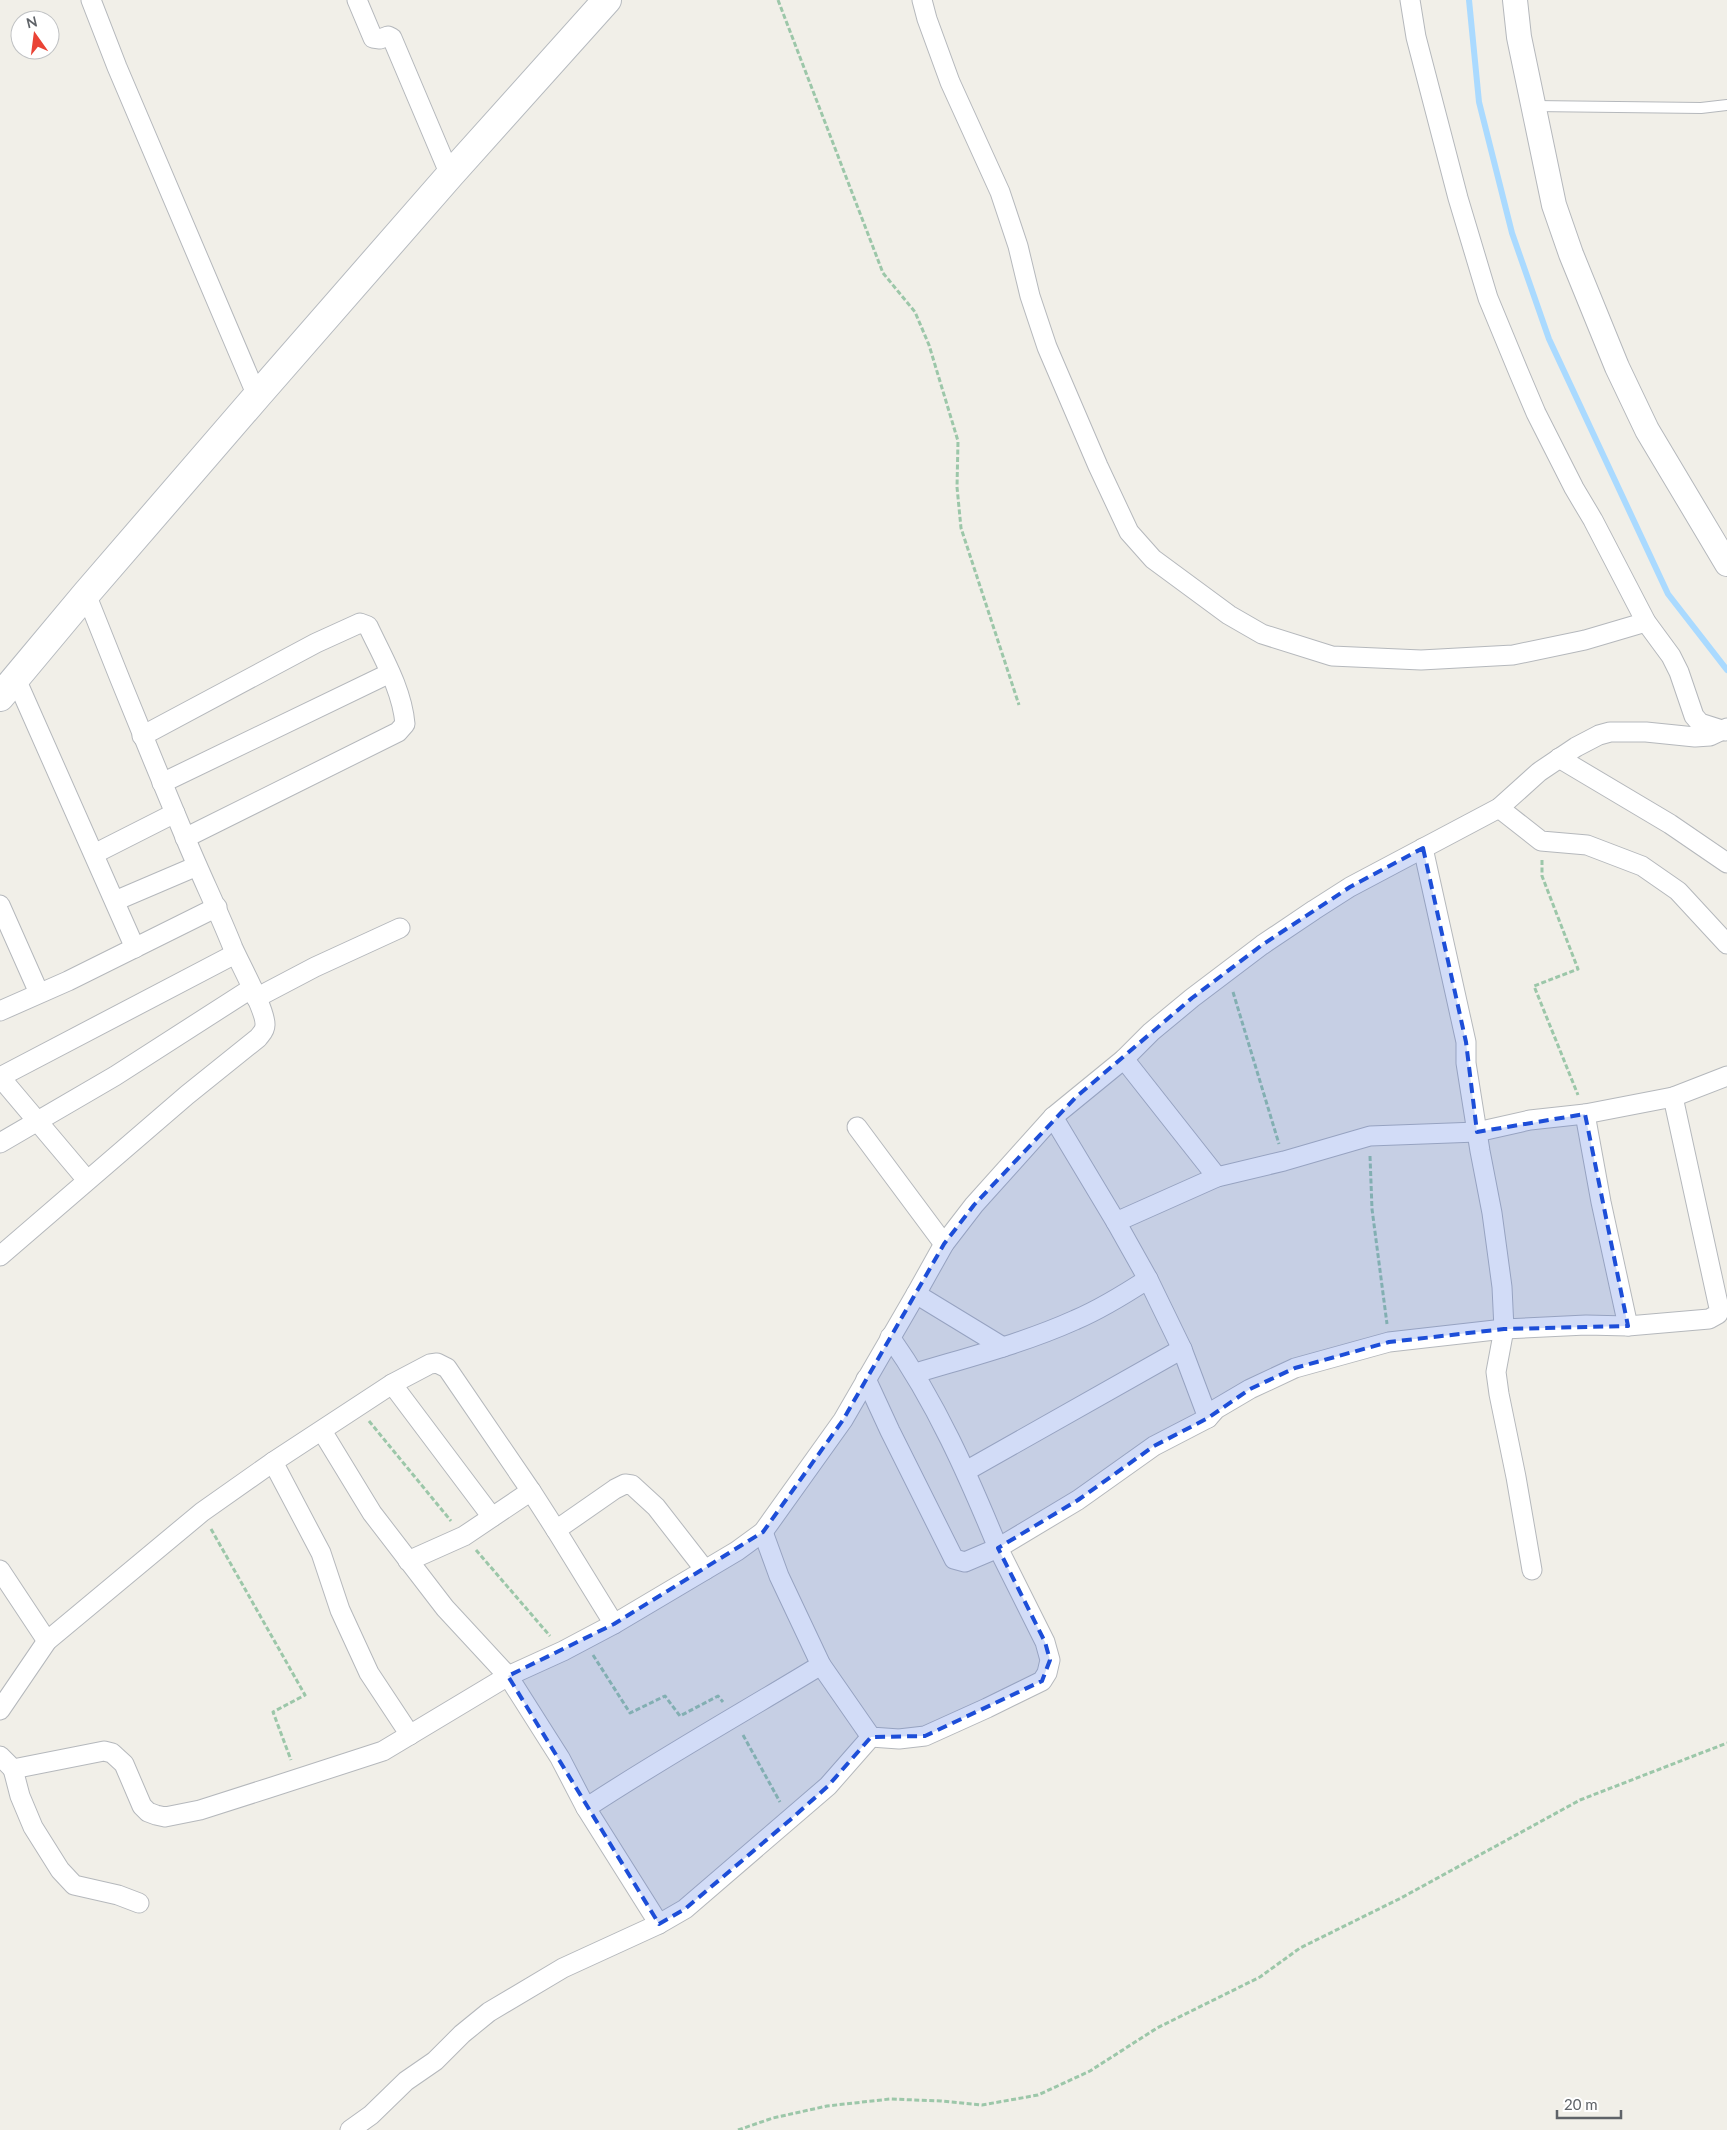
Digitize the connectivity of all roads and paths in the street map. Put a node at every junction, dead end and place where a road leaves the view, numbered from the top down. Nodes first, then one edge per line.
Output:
1 (91, 0) edge
2 (357, 0) edge
3 (607, 0) edge
4 (778, 0) edge
5 (922, 0) edge
6 (1410, 0) edge
7 (1515, 0) edge
8 (1727, 105) edge
9 (1533, 106) junction
10 (450, 175) junction
11 (257, 396) junction
12 (1727, 564) edge
13 (86, 594) junction
14 (1646, 622) junction
15 (390, 673) junction
16 (8, 688) edge
17 (1019, 704) dead end
18 (1726, 730) edge
19 (142, 736) junction
20 (1559, 758) junction
21 (162, 783) junction
22 (1498, 808) junction
23 (175, 813) junction
24 (185, 838) junction
25 (1541, 841) junction
26 (1422, 848) junction
27 (94, 854) junction
28 (1727, 863) edge
29 (197, 866) junction
30 (115, 901) junction
31 (0, 905) edge
32 (217, 907) junction
33 (400, 928) dead end
34 (1727, 944) edge
35 (135, 948) junction
36 (235, 954) junction
37 (1227, 972) junction
38 (40, 993) junction
39 (254, 993) junction
40 (0, 1012) edge
41 (1124, 1059) junction
42 (1727, 1076) edge
43 (0, 1077) edge
44 (1673, 1097) junction
45 (1585, 1114) junction
46 (1053, 1117) junction
47 (38, 1121) junction
48 (857, 1127) dead end
49 (1477, 1132) junction
50 (1370, 1136) junction
51 (0, 1143) edge
52 (1284, 1161) junction
53 (1217, 1177) junction
54 (87, 1180) junction
55 (1116, 1222) junction
56 (944, 1244) junction
57 (0, 1256) edge
58 (1148, 1279) junction
59 (916, 1294) junction
60 (1628, 1326) junction
61 (1504, 1329) junction
62 (890, 1337) junction
63 (1389, 1342) junction
64 (1003, 1347) junction
65 (1182, 1349) junction
66 (916, 1373) junction
67 (866, 1379) junction
68 (392, 1384) junction
69 (1208, 1418) junction
70 (322, 1431) junction
71 (273, 1462) junction
72 (966, 1471) junction
73 (531, 1491) junction
74 (202, 1512) junction
75 (492, 1517) junction
76 (556, 1530) junction
77 (763, 1532) junction
78 (998, 1548) junction
79 (408, 1561) junction
80 (0, 1570) edge
81 (704, 1570) junction
82 (1532, 1570) dead end
83 (614, 1624) junction
84 (47, 1641) junction
85 (821, 1665) junction
86 (508, 1676) junction
87 (0, 1710) edge
88 (410, 1735) junction
89 (871, 1737) junction
90 (1727, 1743) edge
91 (7, 1763) edge
92 (298, 1777) junction
93 (586, 1808) junction
94 (138, 1903) dead end
95 (659, 1924) junction
96 (350, 2130) edge
97 (738, 2130) edge

1 - 11 street
2 - 10 street
3 - 10 main road
4 - 17 path
5 - 14 street
6 - 14 street
7 - 9 street
8 - 9 lane
9 - 12 street
10 - 11 main road
11 - 13 main road
13 - 16 main road
13 - 19 street
14 - 18 street
15 - 19 street
15 - 21 street
15 - 24 street
16 - 27 street
18 - 20 street
19 - 21 street
20 - 22 street
20 - 28 street
21 - 23 street
22 - 25 street
22 - 26 street
23 - 24 street
23 - 27 street
24 - 29 street
25 - 34 street
25 - 45 path
26 - 37 street
26 - 49 street
27 - 30 street
29 - 30 street
29 - 32 street
30 - 35 street
31 - 38 street
32 - 35 street
32 - 36 street
33 - 39 street
35 - 38 street
36 - 39 street
36 - 43 street
37 - 41 street
37 - 52 path
38 - 40 street
39 - 47 street
39 - 54 street
41 - 46 street
41 - 53 street
42 - 44 street
43 - 47 street
44 - 45 street
44 - 60 street
45 - 49 street
45 - 60 street
46 - 55 street
46 - 56 street
47 - 51 street
47 - 54 street
48 - 56 street
49 - 50 street
49 - 61 street
50 - 52 street
50 - 63 path
52 - 53 street
53 - 55 street
54 - 57 street
55 - 58 street
56 - 59 street
58 - 64 street
58 - 65 street
59 - 62 street
59 - 64 street
60 - 61 street
61 - 63 street
61 - 82 street
62 - 66 street
62 - 67 street
63 - 69 street
64 - 66 street
65 - 69 street
65 - 72 street
66 - 72 street
67 - 77 street
67 - 78 street
68 - 70 street
68 - 73 street
68 - 75 street
69 - 78 street
70 - 71 street
70 - 79 street
71 - 74 street
71 - 88 street
72 - 78 street
73 - 75 street
73 - 76 street
74 - 84 street
74 - 92 path
75 - 79 street
76 - 81 street
76 - 83 street
77 - 81 street
77 - 85 street
78 - 89 street
79 - 86 street
80 - 84 street
81 - 83 street
83 - 86 street
84 - 87 street
85 - 89 street
85 - 93 street
86 - 88 street
86 - 93 street
88 - 92 street
89 - 95 street
90 - 97 path
91 - 92 street
91 - 94 street
93 - 95 street
95 - 96 street

